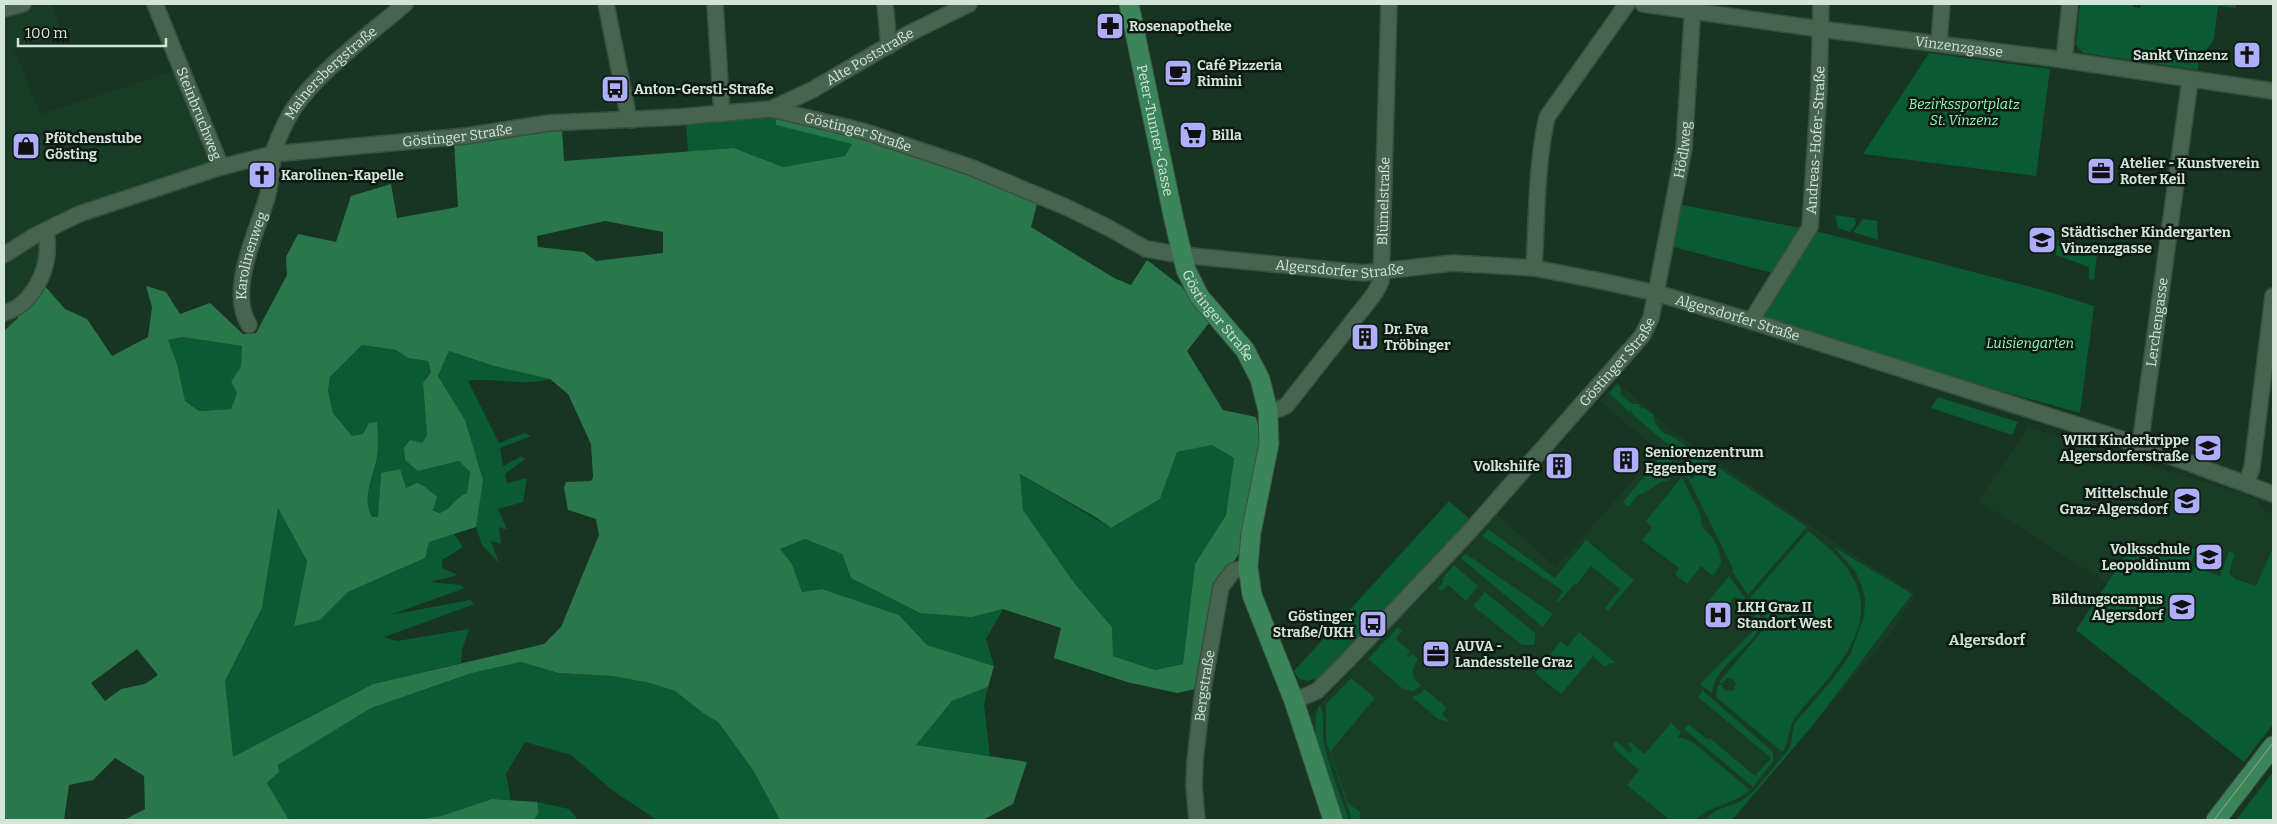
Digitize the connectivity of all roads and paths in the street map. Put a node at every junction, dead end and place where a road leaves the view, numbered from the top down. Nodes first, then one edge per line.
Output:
1 (23, 4) edge
2 (155, 4) edge
3 (404, 4) edge
4 (606, 4) edge
5 (715, 4) edge
6 (885, 4) edge
7 (969, 4) edge
8 (1129, 4) edge
9 (1389, 4) edge
10 (1627, 4) edge
11 (1643, 4) edge
12 (1821, 4) edge
13 (1942, 4) edge
14 (2070, 4) edge
15 (1693, 7) edge
16 (4, 9) edge
17 (1820, 29) junction
18 (1939, 43) junction
19 (888, 46) junction
20 (2064, 60) junction
21 (2190, 80) junction
22 (2273, 91) edge
23 (771, 108) junction
24 (722, 114) junction
25 (632, 120) junction
26 (273, 154) junction
27 (221, 167) junction
28 (46, 230) junction
29 (4, 255) edge
30 (1182, 255) junction
31 (1534, 268) junction
32 (1383, 271) junction
33 (1656, 294) junction
34 (2273, 296) edge
35 (4, 313) edge
36 (1751, 321) junction
37 (249, 325) dead end
38 (1268, 411) junction
39 (2140, 445) junction
40 (2246, 484) junction
41 (2273, 494) edge
42 (1248, 567) junction
43 (1294, 701) junction
44 (2273, 746) edge
45 (1197, 820) edge
46 (1333, 820) edge
47 (2216, 820) edge

1 - 16 street
2 - 27 street, Steinbruchweg
3 - 26 street, Mainersbergstraße
4 - 25 street
5 - 24 street
6 - 19 street
7 - 19 street, Alte Poststraße
8 - 30 main road, Peter-Tunner-Gasse
9 - 32 street, Blümelstraße
10 - 31 street
11 - 15 street, Vinzenzgasse
12 - 17 street, Andreas-Hofer-Straße
13 - 18 street
14 - 20 street
15 - 17 street, Vinzenzgasse
15 - 33 street, Hödlweg
17 - 18 street, Vinzenzgasse
17 - 36 street, Andreas-Hofer-Straße
18 - 20 street, Vinzenzgasse
19 - 23 street, Alte Poststraße
20 - 21 street, Vinzenzgasse
21 - 22 street, Vinzenzgasse
21 - 39 street, Lerchengasse
23 - 24 street, Göstinger Straße
23 - 30 street, Göstinger Straße
24 - 25 street, Göstinger Straße
25 - 26 street, Göstinger Straße
26 - 27 street, Göstinger Straße
26 - 37 street, Karolinenweg
27 - 28 street, Göstinger Straße
28 - 29 street, Göstinger Straße
28 - 35 street
30 - 32 street, Algersdorfer Straße
30 - 38 main road, Göstinger Straße
31 - 32 street, Algersdorfer Straße
31 - 33 street, Algersdorfer Straße
32 - 38 street, Blümelstraße
33 - 36 street, Algersdorfer Straße
33 - 43 street, Göstinger Straße
34 - 40 street
36 - 39 street, Algersdorfer Straße
38 - 42 main road, Göstinger Straße
39 - 40 street, Algersdorfer Straße
40 - 41 street, Algersdorfer Straße
42 - 43 main road, Göstinger Straße
42 - 45 street, Bergstraße
43 - 46 main road, Göstinger Straße
44 - 47 main road

